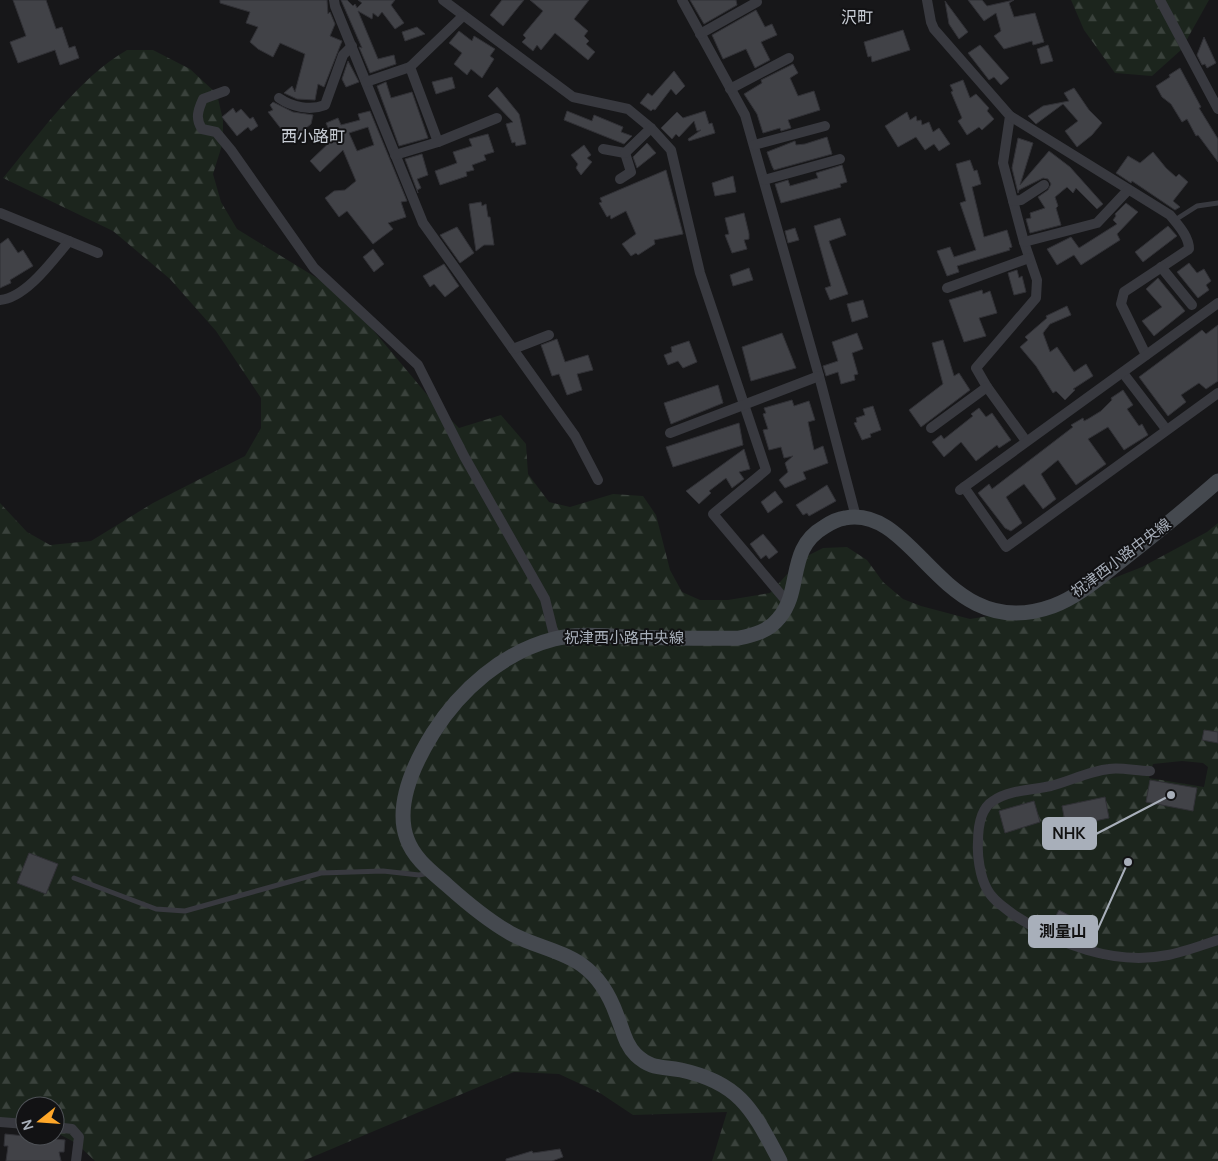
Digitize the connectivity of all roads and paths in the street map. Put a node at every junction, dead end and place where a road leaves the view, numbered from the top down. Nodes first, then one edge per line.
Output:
1 (334, 0) edge
2 (443, 0) edge
3 (682, 0) edge
4 (927, 0) edge
5 (1160, 0) edge
6 (757, 2) dead end
7 (463, 16) junction
8 (700, 34) junction
9 (352, 46) junction
10 (789, 58) dead end
11 (410, 67) junction
12 (366, 82) junction
13 (730, 89) junction
14 (225, 91) dead end
15 (279, 98) dead end
16 (1218, 109) edge
17 (1010, 116) junction
18 (497, 118) dead end
19 (825, 126) dead end
20 (651, 128) junction
21 (438, 142) junction
22 (754, 145) junction
23 (603, 149) dead end
24 (625, 153) junction
25 (395, 155) junction
26 (840, 159) dead end
27 (620, 179) dead end
28 (764, 180) junction
29 (1044, 185) dead end
30 (1128, 190) junction
31 (1013, 201) junction
32 (1218, 203) edge
33 (0, 213) edge
34 (1174, 220) junction
35 (68, 241) junction
36 (1024, 242) junction
37 (98, 252) dead end
38 (1029, 258) junction
39 (1161, 267) junction
40 (946, 288) dead end
41 (0, 300) edge
42 (1218, 303) edge
43 (1192, 305) dead end
44 (549, 335) dead end
45 (513, 349) junction
46 (1146, 355) junction
47 (1123, 372) junction
48 (819, 376) junction
49 (987, 387) junction
50 (1218, 392) edge
51 (744, 404) junction
52 (931, 428) dead end
53 (1166, 428) junction
54 (670, 433) dead end
55 (1026, 441) junction
56 (598, 480) dead end
57 (1218, 481) edge
58 (856, 517) junction
59 (788, 603) junction
60 (555, 639) junction
61 (1150, 771) dead end
62 (432, 872) junction
63 (74, 878) dead end
64 (1218, 940) edge
65 (0, 1122) edge
66 (15, 1123) edge
67 (65, 1128) edge
68 (76, 1161) edge
69 (780, 1161) edge

1 - 9 street
2 - 7 street
3 - 8 street
4 - 17 street
5 - 16 street
6 - 8 street
7 - 11 street
7 - 20 street
8 - 13 street
9 - 12 street
9 - 15 street
10 - 13 street
11 - 12 street
11 - 21 street
12 - 25 street
13 - 22 street
14 - 60 street
17 - 30 street
17 - 31 street
18 - 21 street
19 - 22 street
20 - 24 street
20 - 51 street
21 - 25 street
22 - 28 street
23 - 24 street
24 - 27 street
25 - 45 street
26 - 28 street
28 - 48 street
29 - 31 street
30 - 34 street
30 - 36 street
31 - 36 street
32 - 34 lane
33 - 35 street
34 - 39 street
35 - 37 street
35 - 41 street
36 - 38 street
38 - 40 street
38 - 49 street
39 - 43 street
39 - 46 street
42 - 46 street
44 - 45 street
45 - 56 street
46 - 47 street
47 - 53 street
47 - 55 street
48 - 51 street
48 - 58 street
49 - 52 street
49 - 55 street
50 - 53 street
51 - 54 street
51 - 59 street
53 - 55 street
57 - 58 main road, 祝津西小路中央線
58 - 59 main road, 祝津西小路中央線
59 - 60 main road, 祝津西小路中央線
60 - 62 main road, 祝津西小路中央線
61 - 64 street
62 - 63 lane
62 - 69 main road, 祝津西小路中央線
65 - 66 street
67 - 68 street

